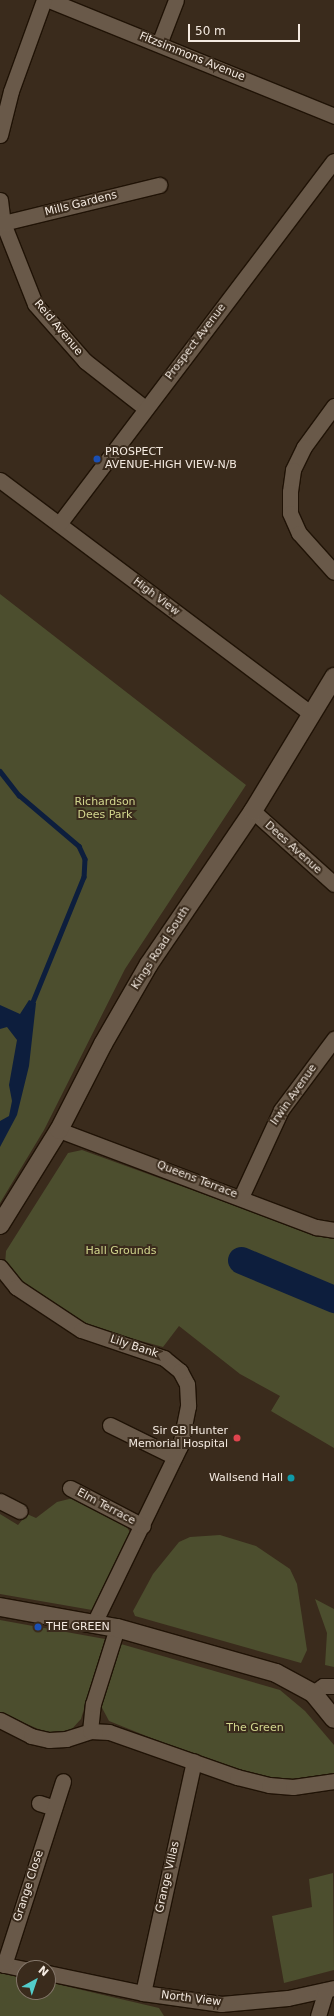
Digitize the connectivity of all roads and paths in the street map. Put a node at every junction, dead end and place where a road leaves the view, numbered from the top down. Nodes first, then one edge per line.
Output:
1 (44, 0) edge
2 (49, 0) edge
3 (176, 0) edge
4 (159, 44) junction
5 (334, 116) edge
6 (0, 135) edge
7 (334, 161) edge
8 (160, 185) dead end
9 (0, 200) edge
10 (3, 223) junction
11 (334, 406) edge
12 (145, 408) junction
13 (0, 480) edge
14 (59, 524) junction
15 (334, 572) edge
16 (334, 677) edge
17 (312, 714) junction
18 (253, 811) junction
19 (334, 884) edge
20 (334, 1039) edge
21 (59, 1130) junction
22 (241, 1198) junction
23 (0, 1225) edge
24 (334, 1230) edge
25 (0, 1267) edge
26 (110, 1425) dead end
27 (175, 1457) junction
28 (70, 1488) dead end
29 (0, 1501) edge
30 (20, 1511) dead end
31 (143, 1526) junction
32 (0, 1607) edge
33 (94, 1623) junction
34 (117, 1628) junction
35 (334, 1686) edge
36 (313, 1693) junction
37 (334, 1719) edge
38 (0, 1720) edge
39 (90, 1731) junction
40 (194, 1762) junction
41 (63, 1781) dead end
42 (334, 1781) edge
43 (39, 1803) dead end
44 (54, 1808) junction
45 (2, 1964) edge
46 (16, 1967) edge
47 (56, 1976) edge
48 (330, 1989) edge
49 (142, 1993) junction
50 (198, 2009) edge
51 (318, 2016) edge

1 - 6 street
2 - 4 street, Fitzsimmons Avenue
3 - 4 street
4 - 5 street, Fitzsimmons Avenue
7 - 12 street, Prospect Avenue
8 - 10 street, Mills Gardens
9 - 10 street, Reid Avenue
10 - 12 street, Reid Avenue
11 - 15 street
12 - 14 street, Prospect Avenue
13 - 14 street, High View
14 - 17 street, High View
16 - 17 street, Kings Road South
17 - 18 street, Kings Road South
18 - 19 street, Dees Avenue
18 - 21 street, Kings Road South
20 - 22 street, Irwin Avenue
21 - 22 street, Queens Terrace
21 - 23 street, Kings Road South
22 - 24 street, Queens Terrace
25 - 27 street, Lily Bank
26 - 27 street
27 - 31 street, Lily Bank
28 - 31 street, Elm Terrace
29 - 30 street
31 - 33 street, Lily Bank
32 - 33 street
33 - 34 street
34 - 36 street
34 - 39 street
35 - 36 street
36 - 37 street
38 - 39 street
39 - 40 street
40 - 42 street
40 - 49 street, Grange Villas
41 - 44 street, Grange Close
43 - 44 street
44 - 45 street, Grange Close
45 - 46 street
47 - 49 street, North View
48 - 50 street, North View
48 - 51 street
49 - 50 street, North View

